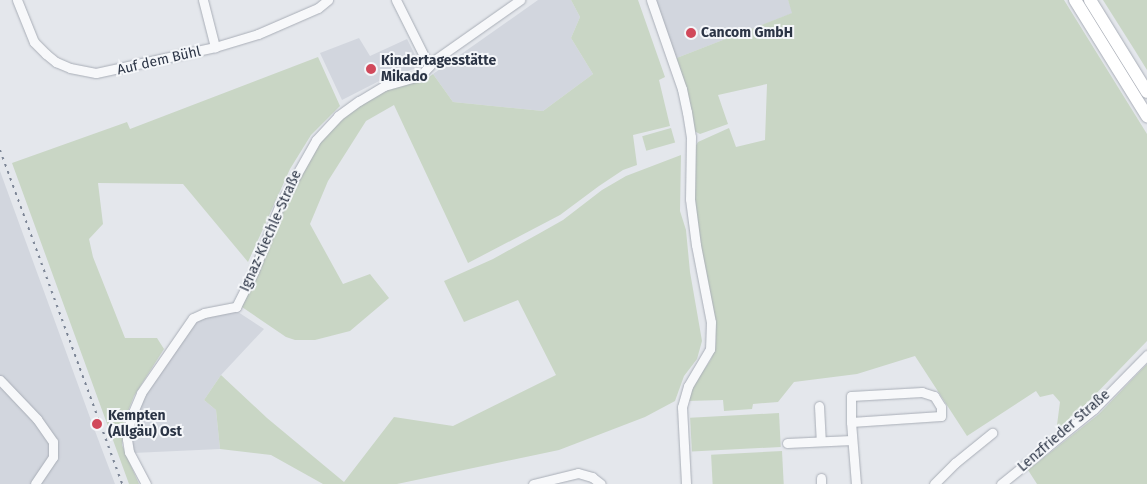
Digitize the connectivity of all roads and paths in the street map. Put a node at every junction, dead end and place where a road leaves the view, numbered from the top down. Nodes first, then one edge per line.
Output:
1 (17, 0) edge
2 (203, 0) edge
3 (328, 0) edge
4 (396, 0) edge
5 (520, 0) edge
6 (651, 0) edge
7 (1075, 0) edge
8 (1090, 0) edge
9 (215, 47) junction
10 (429, 66) junction
11 (1147, 92) edge
12 (1147, 116) edge
13 (1147, 354) edge
14 (0, 380) edge
15 (819, 406) dead end
16 (851, 422) junction
17 (992, 433) dead end
18 (852, 440) junction
19 (821, 441) junction
20 (787, 443) dead end
21 (539, 483) edge
22 (35, 484) edge
23 (146, 484) edge
24 (601, 484) edge
25 (686, 484) edge
26 (856, 484) edge
27 (934, 484) edge
28 (1001, 484) edge

1 - 9 street, Auf dem Bühl
2 - 9 street
3 - 9 street, Auf dem Bühl
4 - 10 street
5 - 10 street, Ignaz-Kiechle-Straße
6 - 25 street
7 - 12 highway
8 - 11 highway
10 - 23 street, Ignaz-Kiechle-Straße
13 - 28 street, Lenzfrieder Straße
14 - 22 street
15 - 19 street
16 - 16 street
16 - 18 street
17 - 27 street
18 - 19 street
18 - 26 street
19 - 20 street
21 - 24 street

